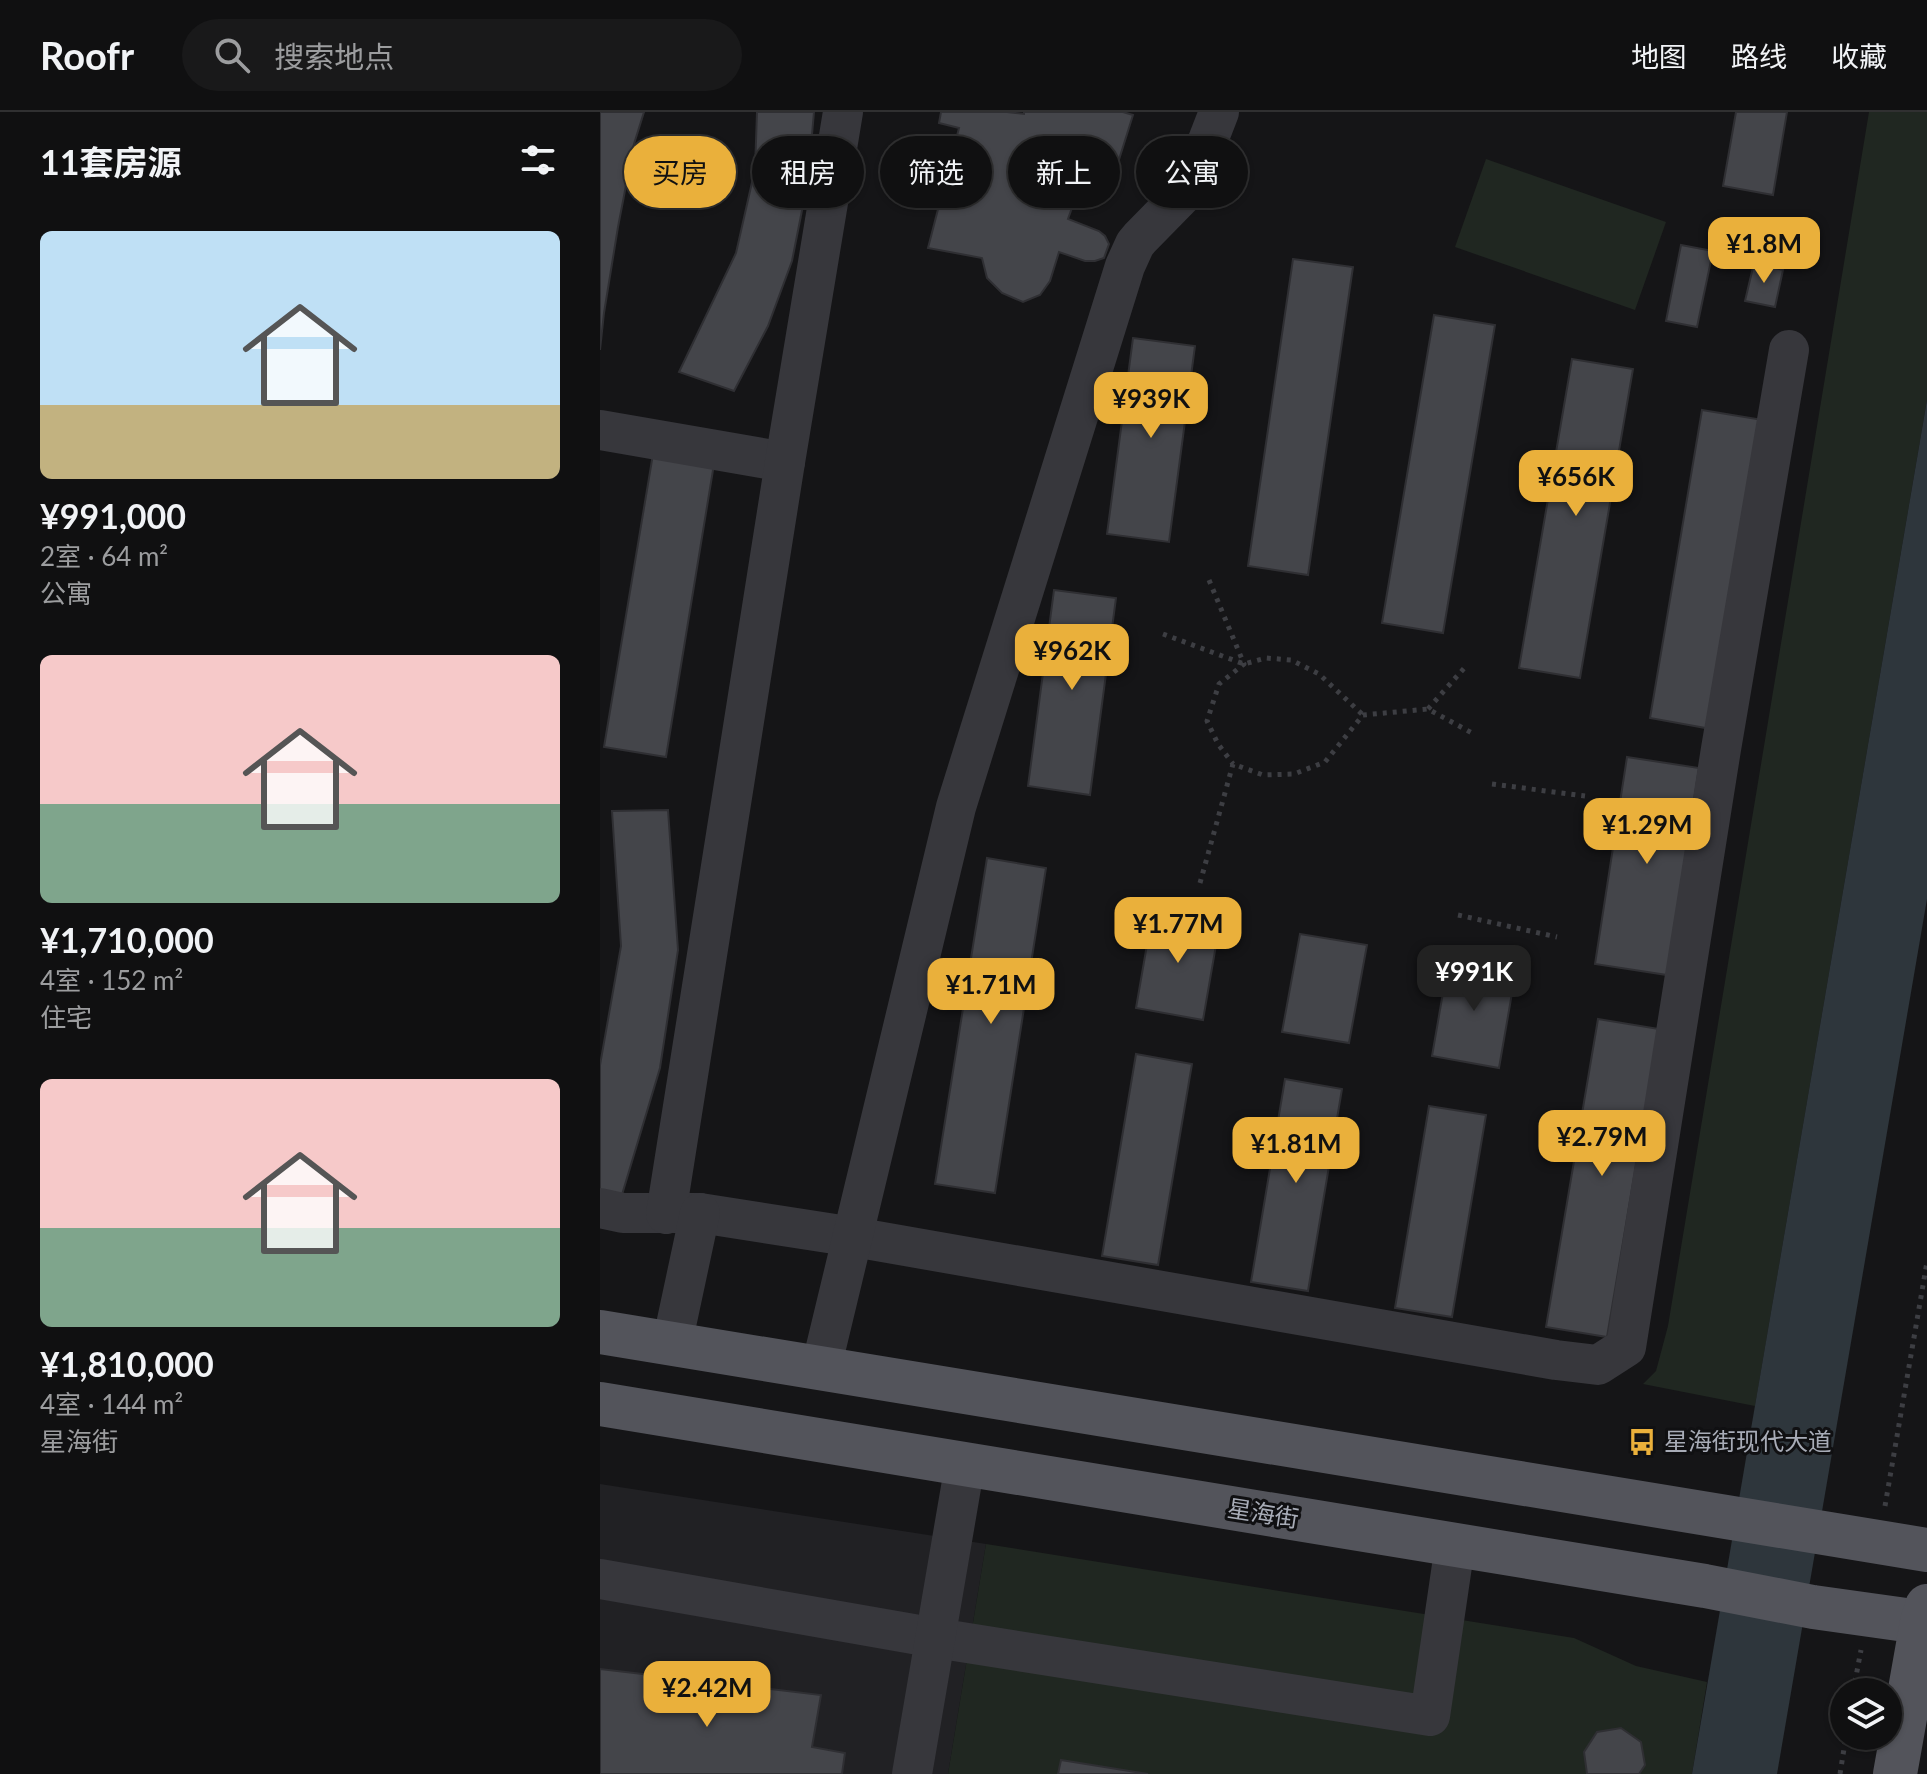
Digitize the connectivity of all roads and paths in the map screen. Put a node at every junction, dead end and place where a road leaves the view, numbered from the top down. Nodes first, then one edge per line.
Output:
1 (843, 112) edge
2 (1219, 112) edge
3 (1789, 350) dead end
4 (600, 430) edge
5 (785, 462) junction
6 (1209, 580) dead end
7 (1163, 634) dead end
8 (1244, 664) junction
9 (1466, 666) dead end
10 (1428, 709) junction
11 (1363, 715) junction
12 (1472, 733) dead end
13 (1233, 764) junction
14 (1492, 784) dead end
15 (1585, 796) dead end
16 (1200, 883) dead end
17 (1458, 915) dead end
18 (1557, 937) dead end
19 (600, 1208) edge
20 (683, 1213) junction
21 (854, 1237) junction
22 (1927, 1262) edge
23 (600, 1332) edge
24 (672, 1344) junction
25 (821, 1368) junction
26 (600, 1404) edge
27 (965, 1464) junction
28 (1879, 1542) junction
29 (1455, 1545) junction
30 (1927, 1550) edge
31 (600, 1579) edge
32 (1867, 1614) junction
33 (1925, 1617) edge
34 (936, 1638) junction
35 (1856, 1678) edge
36 (1844, 1750) edge
37 (912, 1774) edge
38 (1840, 1774) edge
39 (1895, 1774) edge

1 - 5 street
2 - 21 street
3 - 21 street
4 - 5 street
5 - 20 street
6 - 8 path
7 - 8 path
8 - 11 path
8 - 13 path
9 - 10 path
10 - 11 path
10 - 12 path
11 - 13 path
13 - 16 path
14 - 15 path
17 - 18 path
19 - 20 street
20 - 21 street
20 - 24 street
21 - 25 street
22 - 28 path
23 - 24 main road
24 - 25 main road
25 - 28 main road
26 - 27 main road, 星海街
27 - 29 main road, 星海街
27 - 34 street
28 - 30 main road
29 - 32 main road, 星海街
29 - 34 street
31 - 34 street
32 - 33 main road, 星海街
32 - 35 path
33 - 39 main road
34 - 37 street
36 - 38 path

